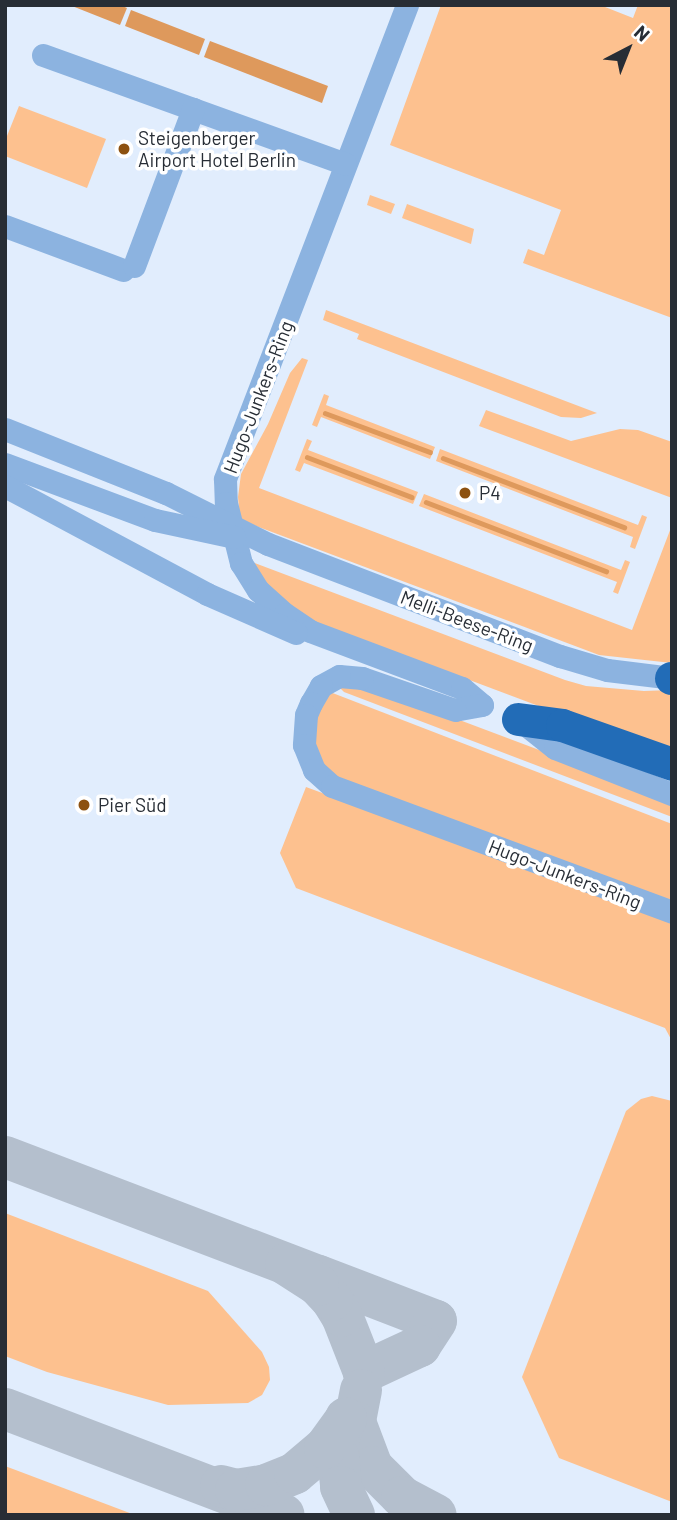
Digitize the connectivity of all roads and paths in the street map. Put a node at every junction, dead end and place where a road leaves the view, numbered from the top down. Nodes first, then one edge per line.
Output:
1 (407, 5) edge
2 (43, 55) dead end
3 (193, 109) junction
4 (345, 164) junction
5 (5, 226) edge
6 (5, 429) edge
7 (5, 464) edge
8 (5, 486) edge
9 (268, 544) junction
10 (672, 678) edge
11 (482, 705) junction
12 (518, 719) junction
13 (672, 764) edge
14 (672, 781) edge
15 (672, 794) edge
16 (672, 912) edge

1 - 4 street, Hugo-Junkers-Ring
2 - 3 street
3 - 4 street
3 - 5 street
4 - 11 street, Hugo-Junkers-Ring
6 - 9 street, Melli-Beese-Ring, bridge
7 - 9 street, Melli-Beese-Ring, bridge
8 - 11 street, Hugo-Junkers-Ring
9 - 10 street, Melli-Beese-Ring
11 - 12 street, Hugo-Junkers-Ring
11 - 16 street, Hugo-Junkers-Ring
12 - 13 highway
12 - 14 street, Hugo-Junkers-Ring
12 - 15 street

